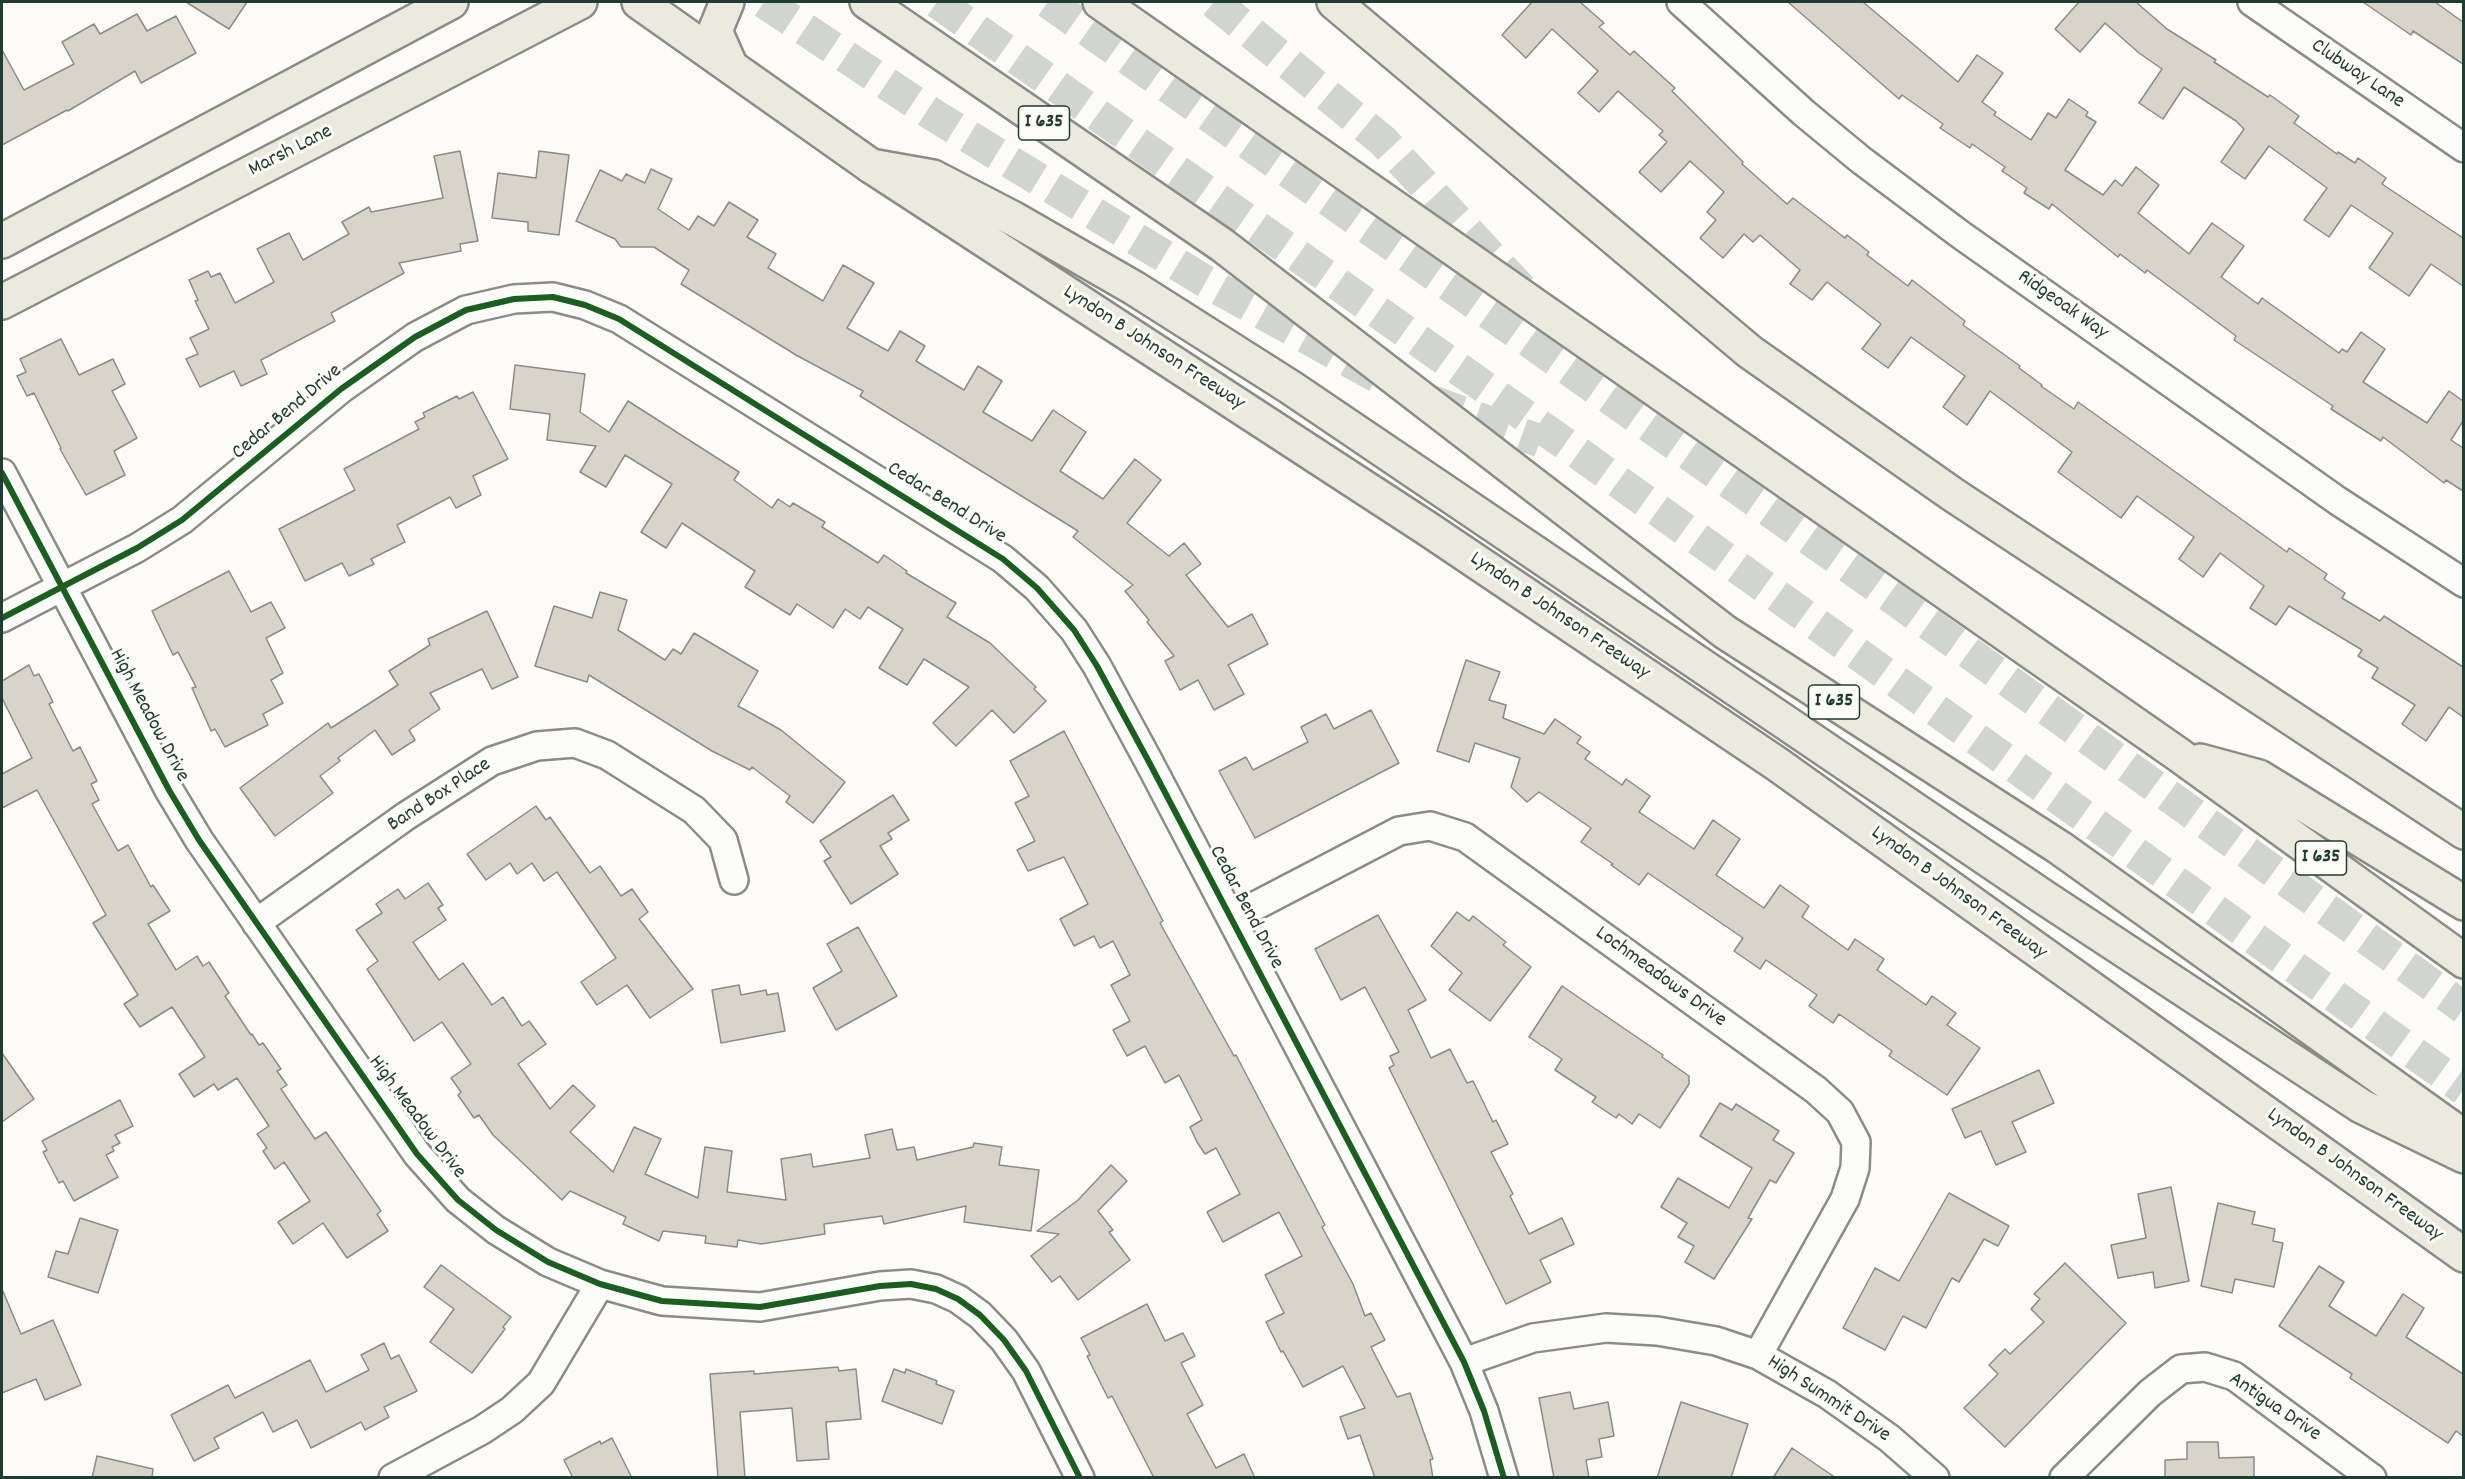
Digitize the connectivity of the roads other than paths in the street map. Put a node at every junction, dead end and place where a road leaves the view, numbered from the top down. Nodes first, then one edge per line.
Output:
1 (451, 2) edge
2 (580, 2) edge
3 (639, 2) edge
4 (867, 2) edge
5 (1100, 2) edge
6 (1334, 2) edge
7 (1681, 2) edge
8 (2252, 2) edge
9 (725, 3) edge
10 (731, 67) junction
11 (2463, 148) edge
12 (871, 166) junction
13 (2, 241) edge
14 (2, 302) edge
15 (2, 473) edge
16 (2463, 583) edge
17 (60, 586) junction
18 (2, 618) edge
19 (2179, 755) junction
20 (2463, 832) edge
21 (734, 880) dead end
22 (2463, 903) edge
23 (1232, 918) junction
24 (256, 923) junction
25 (2463, 961) edge
26 (2463, 1137) edge
27 (2463, 1156) edge
28 (2463, 1255) edge
29 (600, 1284) junction
30 (1758, 1355) junction
31 (1464, 1362) junction
32 (393, 1478) edge
33 (1080, 1478) edge
34 (1504, 1478) edge
35 (1935, 1478) edge
36 (2064, 1478) edge
37 (2372, 1478) edge

1 - 13 main road
2 - 14 main road, Marsh Lane
3 - 10 main road, Lyndon B Johnson Freeway
4 - 26 main road, I 635
5 - 19 main road, I 635
6 - 20 main road
7 - 16 street, Ridgeoak Way
8 - 11 street, Clubway Lane
9 - 10 main road
10 - 12 main road, Lyndon B Johnson Freeway
12 - 27 main road
12 - 28 main road, Lyndon B Johnson Freeway
15 - 17 street, High Meadow Drive
17 - 18 street, Cedar Bend Drive
17 - 23 street, Cedar Bend Drive
17 - 24 street, High Meadow Drive
19 - 22 main road
19 - 25 main road, I 635
21 - 24 street, Band Box Place
23 - 30 street, Lochmeadows Drive
23 - 31 street, Cedar Bend Drive
24 - 29 street, High Meadow Drive
29 - 32 street
29 - 33 street, High Meadow Drive
30 - 31 street, High Summit Drive
30 - 35 street, High Summit Drive
31 - 34 street, Cedar Bend Drive
36 - 37 street, Antigua Drive

